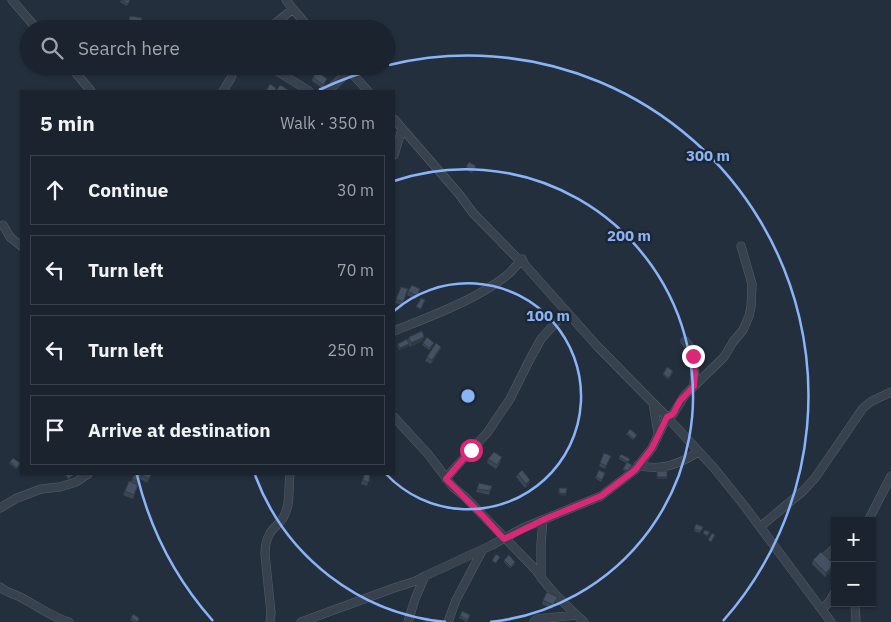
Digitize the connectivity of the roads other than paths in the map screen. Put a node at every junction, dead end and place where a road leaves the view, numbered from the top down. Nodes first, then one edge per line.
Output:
1 (286, 0) edge
2 (17, 2) edge
3 (293, 9) junction
4 (30, 20) edge
5 (279, 20) edge
6 (302, 20) edge
7 (78, 75) edge
8 (232, 75) edge
9 (283, 75) edge
10 (342, 75) edge
11 (353, 75) edge
12 (90, 90) edge
13 (224, 90) edge
14 (307, 90) edge
15 (329, 90) edge
16 (367, 90) edge
17 (395, 120) edge
18 (402, 129) junction
19 (395, 152) edge
20 (3, 225) dead end
21 (20, 245) edge
22 (741, 246) dead end
23 (522, 259) junction
24 (566, 311) junction
25 (395, 331) edge
26 (685, 341) dead end
27 (694, 386) junction
28 (891, 392) edge
29 (653, 403) junction
30 (667, 417) junction
31 (395, 418) edge
32 (657, 437) junction
33 (698, 452) junction
34 (638, 465) junction
35 (86, 475) edge
36 (290, 475) edge
37 (891, 476) edge
38 (446, 479) junction
39 (0, 508) edge
40 (870, 517) edge
41 (543, 520) junction
42 (760, 527) junction
43 (504, 539) junction
44 (483, 549) junction
45 (831, 552) edge
46 (826, 556) edge
47 (425, 576) junction
48 (541, 578) junction
49 (0, 588) edge
50 (831, 599) edge
51 (855, 607) edge
52 (822, 609) junction
53 (576, 615) junction
54 (69, 622) edge
55 (270, 622) edge
56 (301, 622) edge
57 (408, 622) edge
58 (448, 622) edge
59 (534, 622) edge
60 (584, 622) edge
61 (831, 622) edge
62 (856, 622) edge

1 - 3 street
2 - 4 street
3 - 5 street
3 - 6 street
7 - 12 street
8 - 13 street
9 - 14 street
10 - 15 street
11 - 16 street
17 - 18 street
18 - 19 street
18 - 23 street
20 - 21 street
22 - 27 street
23 - 24 street
23 - 25 street
24 - 29 street
24 - 38 street
26 - 27 street
27 - 30 street
28 - 42 street
29 - 30 street
29 - 32 street
30 - 32 street
30 - 33 street
31 - 38 street
32 - 34 street
33 - 34 street
33 - 42 street
34 - 41 street
35 - 39 street
36 - 55 street
37 - 40 street
38 - 43 street
41 - 43 street
41 - 48 street
42 - 52 street
43 - 44 street
43 - 48 street
44 - 47 street
44 - 58 street
45 - 46 street
47 - 56 street
47 - 57 street
48 - 53 street
49 - 54 street
50 - 52 street
51 - 62 street
52 - 61 street
53 - 59 street
53 - 60 street

